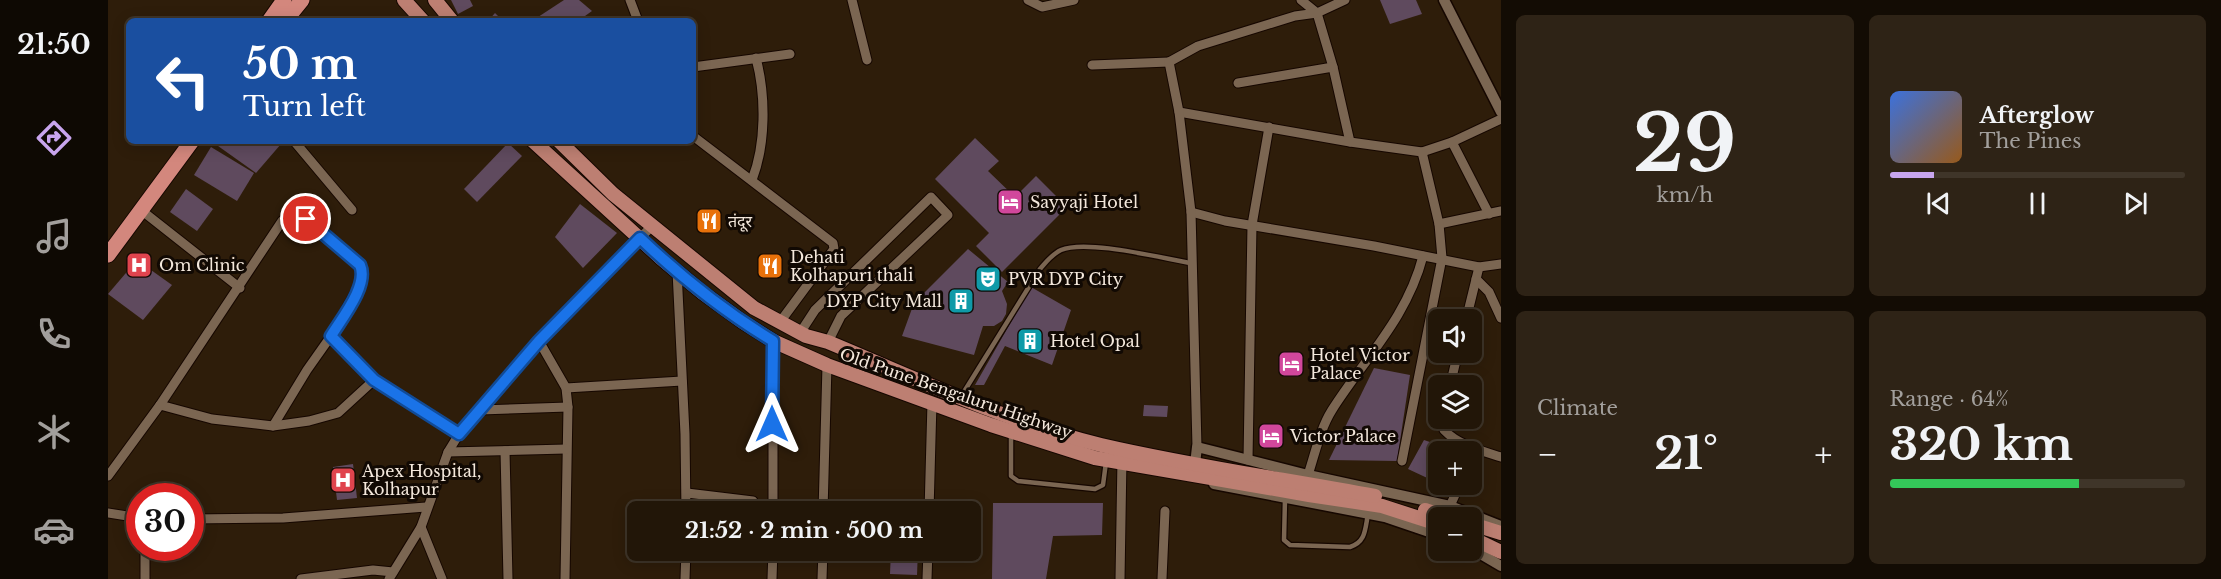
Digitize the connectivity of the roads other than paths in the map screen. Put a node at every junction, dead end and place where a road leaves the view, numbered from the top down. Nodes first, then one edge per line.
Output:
1 (284, 0) edge
2 (302, 0) edge
3 (404, 0) edge
4 (435, 0) edge
5 (852, 0) edge
6 (1028, 0) edge
7 (1074, 0) edge
8 (1300, 0) edge
9 (1345, 0) edge
10 (1444, 0) edge
11 (633, 1) edge
12 (1317, 13) junction
13 (271, 18) edge
14 (287, 18) edge
15 (420, 18) edge
16 (450, 18) edge
17 (637, 18) edge
18 (790, 54) dead end
19 (756, 58) junction
20 (867, 60) dead end
21 (1169, 62) junction
22 (1092, 65) dead end
23 (696, 67) edge
24 (1333, 67) junction
25 (1238, 83) dead end
26 (1179, 112) junction
27 (1501, 112) edge
28 (1501, 119) edge
29 (1269, 127) junction
30 (696, 138) edge
31 (1350, 142) junction
32 (1452, 142) junction
33 (179, 144) edge
34 (190, 144) edge
35 (297, 144) edge
36 (536, 144) edge
37 (562, 144) edge
38 (1422, 152) junction
39 (752, 180) junction
40 (141, 210) junction
41 (352, 210) dead end
42 (1501, 211) edge
43 (1191, 212) junction
44 (1489, 214) junction
45 (1439, 224) junction
46 (1252, 225) junction
47 (652, 226) junction
48 (640, 238) junction
49 (108, 240) edge
50 (108, 255) edge
51 (1424, 256) junction
52 (1442, 258) junction
53 (1191, 263) junction
54 (1501, 264) edge
55 (1479, 267) junction
56 (677, 271) junction
57 (1476, 279) junction
58 (240, 288) junction
59 (1469, 309) edge
60 (1501, 318) edge
61 (780, 322) junction
62 (801, 333) junction
63 (331, 336) junction
64 (539, 341) junction
65 (773, 341) junction
66 (828, 342) junction
67 (826, 365) junction
68 (374, 380) junction
69 (682, 381) junction
70 (566, 388) junction
71 (960, 397) junction
72 (932, 402) junction
73 (160, 405) junction
74 (568, 407) junction
75 (480, 410) junction
76 (273, 426) junction
77 (1444, 429) edge
78 (1011, 431) junction
79 (459, 434) junction
80 (1461, 441) edge
81 (1197, 447) junction
82 (566, 449) junction
83 (505, 451) junction
84 (1482, 451) edge
85 (447, 452) junction
86 (1123, 456) junction
87 (1501, 457) edge
88 (1106, 460) junction
89 (1248, 460) junction
90 (1402, 461) dead end
91 (1196, 468) junction
92 (1308, 475) junction
93 (108, 476) edge
94 (687, 493) junction
95 (1285, 499) junction
96 (686, 501) edge
97 (753, 501) dead end
98 (773, 501) edge
99 (824, 501) edge
100 (929, 501) edge
101 (426, 507) junction
102 (1428, 507) edge
103 (1431, 507) edge
104 (1165, 511) dead end
105 (108, 513) edge
106 (1368, 514) junction
107 (126, 516) edge
108 (204, 519) edge
109 (1428, 521) edge
110 (1482, 521) edge
111 (1501, 526) edge
112 (421, 527) junction
113 (1482, 527) edge
114 (1428, 532) edge
115 (1501, 533) edge
116 (1482, 543) edge
117 (1501, 552) edge
118 (1482, 555) edge
119 (145, 561) edge
120 (686, 561) edge
121 (773, 561) edge
122 (823, 561) edge
123 (928, 561) edge
124 (1501, 566) edge
125 (391, 576) edge
126 (146, 579) edge
127 (301, 579) edge
128 (442, 579) edge
129 (508, 579) edge
130 (565, 579) edge
131 (685, 579) edge
132 (772, 579) edge
133 (822, 579) edge
134 (927, 579) edge
135 (1120, 579) edge
136 (1162, 579) edge

1 - 13 highway
2 - 14 highway
3 - 15 main road
4 - 16 main road
5 - 20 street
6 - 7 street
8 - 12 street
9 - 12 street
10 - 27 street
11 - 17 street
12 - 21 street
12 - 24 street
18 - 19 street
19 - 23 street
19 - 39 street
21 - 22 street
21 - 26 street
24 - 25 street
24 - 31 street
26 - 29 street
26 - 43 street
28 - 32 street
29 - 31 street
29 - 46 street
30 - 39 street
31 - 38 street
32 - 38 street
32 - 44 street
33 - 49 highway
34 - 40 highway
35 - 41 street
36 - 48 main road, Old Pune Bengaluru Highway
37 - 47 main road, Old Pune Bengaluru Highway
38 - 45 street
39 - 61 street
40 - 50 highway
40 - 58 street
42 - 44 street
43 - 46 street
43 - 53 street
44 - 45 street
45 - 52 street
46 - 51 street
46 - 89 street
47 - 48 street
47 - 61 main road, Old Pune Bengaluru Highway
48 - 56 main road, Old Pune Bengaluru Highway
48 - 64 street
51 - 52 street
51 - 92 street
52 - 55 street
52 - 90 street
53 - 71 lane
53 - 81 street
54 - 55 street
55 - 57 street
56 - 65 main road, Old Pune Bengaluru Highway
56 - 69 street
57 - 59 street
57 - 60 street
58 - 63 street
58 - 73 street
61 - 62 main road, Old Pune Bengaluru Highway
62 - 66 main road, Old Pune Bengaluru Highway
62 - 66 street
63 - 68 street
63 - 76 street
64 - 70 street
64 - 75 street
65 - 67 main road, Old Pune Bengaluru Highway
65 - 98 street
66 - 71 main road, Old Pune Bengaluru Highway
67 - 72 main road, Old Pune Bengaluru Highway
67 - 99 street
68 - 76 street
68 - 79 street
69 - 70 street
69 - 94 street
70 - 74 street
71 - 86 main road, Old Pune Bengaluru Highway
72 - 78 main road, Old Pune Bengaluru Highway
72 - 100 street
73 - 76 street
73 - 93 street
74 - 75 street
74 - 82 street
75 - 79 street
77 - 80 street
78 - 88 main road, Old Pune Bengaluru Highway
78 - 88 lane
79 - 85 street
81 - 89 street
81 - 91 street
82 - 83 street
82 - 130 street
83 - 85 street
83 - 129 street
84 - 87 street
85 - 101 street
86 - 88 main road, Old Pune Bengaluru Highway
86 - 91 main road, Old Pune Bengaluru Highway
86 - 135 street
89 - 92 street
91 - 95 street
91 - 102 main road, Old Pune Bengaluru Highway
91 - 109 main road, Old Pune Bengaluru Highway
92 - 103 street
94 - 96 street
94 - 97 street
95 - 106 street
95 - 106 lane
101 - 108 street
101 - 112 street
104 - 136 street
105 - 107 street
106 - 114 street
110 - 111 street
112 - 125 street
112 - 128 street
113 - 115 main road
116 - 117 main road
118 - 124 street
119 - 126 street
120 - 131 street
121 - 132 street
122 - 133 street
123 - 134 street
125 - 127 street

